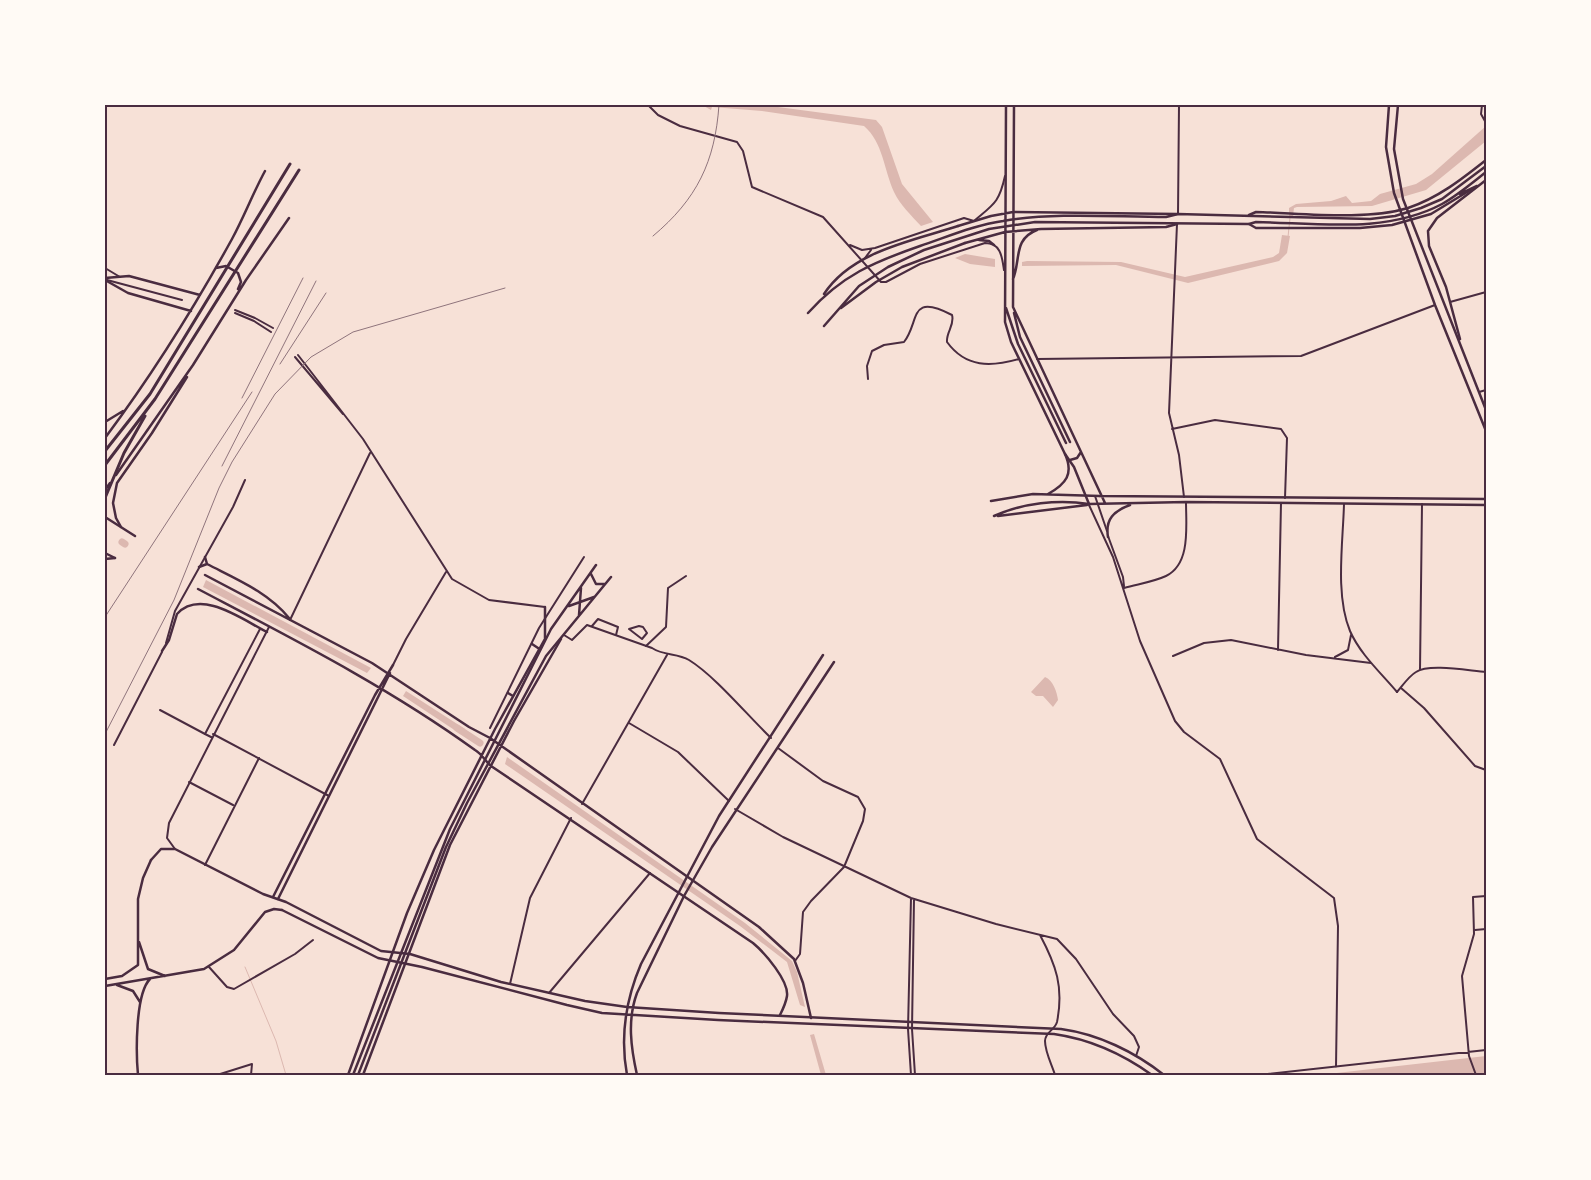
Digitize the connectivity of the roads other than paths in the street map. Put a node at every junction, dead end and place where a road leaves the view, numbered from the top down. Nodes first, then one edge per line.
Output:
1 (648, 105) edge
2 (1006, 105) edge
3 (1014, 105) edge
4 (1179, 105) edge
5 (1389, 105) edge
6 (1398, 105) edge
7 (1482, 105) edge
8 (1486, 123) edge
9 (1486, 160) edge
10 (290, 164) dead end
11 (1486, 166) edge
12 (299, 170) dead end
13 (266, 171) dead end
14 (1486, 172) edge
15 (1005, 173) junction
16 (1486, 180) edge
17 (1481, 184) junction
18 (1454, 196) junction
19 (1406, 208) junction
20 (1400, 210) junction
21 (1013, 212) junction
22 (1005, 213) junction
23 (1178, 214) junction
24 (1249, 215) junction
25 (290, 218) dead end
26 (974, 221) junction
27 (1411, 221) junction
28 (1405, 223) junction
29 (1177, 224) junction
30 (1249, 224) junction
31 (1040, 229) junction
32 (1013, 231) junction
33 (1005, 232) junction
34 (972, 241) junction
35 (848, 244) junction
36 (994, 245) junction
37 (876, 248) junction
38 (864, 263) junction
39 (105, 268) edge
40 (215, 269) junction
41 (1004, 270) junction
42 (120, 277) junction
43 (105, 279) edge
44 (1012, 281) junction
45 (1486, 292) edge
46 (200, 295) junction
47 (236, 295) junction
48 (821, 298) junction
49 (182, 300) dead end
50 (1450, 302) junction
51 (1005, 304) junction
52 (1435, 305) junction
53 (1013, 307) junction
54 (838, 310) junction
55 (191, 311) junction
56 (808, 313) dead end
57 (824, 326) dead end
58 (273, 328) dead end
59 (271, 332) dead end
60 (1460, 339) junction
61 (297, 356) dead end
62 (1171, 358) junction
63 (1020, 359) junction
64 (1037, 359) junction
65 (193, 365) junction
66 (868, 379) dead end
67 (1486, 390) edge
68 (1479, 392) junction
69 (150, 407) junction
70 (126, 409) junction
71 (1486, 410) edge
72 (105, 422) edge
73 (1171, 429) junction
74 (1486, 431) edge
75 (105, 438) edge
76 (1070, 442) dead end
77 (1066, 443) dead end
78 (105, 452) edge
79 (371, 452) junction
80 (1080, 452) junction
81 (1065, 454) junction
82 (1069, 459) junction
83 (105, 465) edge
84 (245, 480) dead end
85 (105, 490) edge
86 (1046, 494) junction
87 (1086, 495) junction
88 (1095, 496) junction
89 (1100, 496) junction
90 (1184, 497) junction
91 (105, 498) edge
92 (1285, 498) junction
93 (1486, 499) edge
94 (991, 501) dead end
95 (1186, 502) junction
96 (1133, 503) junction
97 (1281, 503) junction
98 (1344, 503) junction
99 (1089, 504) junction
100 (1098, 504) junction
101 (1105, 504) junction
102 (1422, 504) junction
103 (1486, 506) edge
104 (994, 516) dead end
105 (105, 517) edge
106 (121, 527) junction
107 (135, 536) dead end
108 (1108, 537) junction
109 (105, 553) edge
110 (584, 556) dead end
111 (205, 557) junction
112 (105, 559) edge
113 (207, 564) junction
114 (596, 565) dead end
115 (199, 567) junction
116 (446, 572) junction
117 (590, 573) junction
118 (205, 575) dead end
119 (686, 576) dead end
120 (611, 577) dead end
121 (605, 584) junction
122 (581, 586) junction
123 (1124, 588) junction
124 (198, 589) dead end
125 (595, 597) junction
126 (580, 602) junction
127 (567, 606) junction
128 (545, 607) joint
129 (579, 616) junction
130 (545, 618) junction
131 (290, 620) junction
132 (592, 626) junction
133 (269, 627) junction
134 (260, 628) junction
135 (551, 629) junction
136 (629, 630) joint
137 (267, 632) junction
138 (1351, 632) junction
139 (564, 635) junction
140 (616, 635) junction
141 (545, 638) junction
142 (561, 639) junction
143 (532, 644) junction
144 (646, 646) junction
145 (538, 648) junction
146 (1278, 650) junction
147 (162, 651) junction
148 (667, 655) junction
149 (823, 655) dead end
150 (1173, 656) dead end
151 (1332, 658) junction
152 (834, 662) dead end
153 (1372, 663) junction
154 (393, 665) joint
155 (1420, 670) junction
156 (1486, 672) edge
157 (389, 674) junction
158 (380, 686) junction
159 (1400, 688) junction
160 (384, 689) junction
161 (508, 693) junction
162 (513, 696) junction
163 (160, 710) dead end
164 (629, 723) junction
165 (490, 728) dead end
166 (205, 734) junction
167 (213, 734) junction
168 (211, 737) junction
169 (490, 738) junction
170 (771, 738) junction
171 (114, 745) dead end
172 (501, 747) junction
173 (776, 747) junction
174 (482, 756) junction
175 (259, 758) junction
176 (491, 766) junction
177 (1486, 770) edge
178 (189, 782) junction
179 (325, 793) junction
180 (329, 796) junction
181 (728, 801) junction
182 (582, 804) junction
183 (234, 806) junction
184 (735, 809) junction
185 (571, 818) junction
186 (175, 849) junction
187 (205, 865) junction
188 (844, 867) junction
189 (650, 873) junction
190 (686, 876) junction
191 (692, 881) junction
192 (678, 892) junction
193 (684, 896) junction
194 (1486, 896) edge
195 (273, 897) junction
196 (913, 898) junction
197 (278, 899) junction
198 (1486, 929) edge
199 (1475, 930) junction
200 (1040, 935) junction
201 (138, 936) junction
202 (313, 940) dead end
203 (392, 952) junction
204 (410, 954) junction
205 (389, 960) junction
206 (795, 962) junction
207 (407, 963) junction
208 (209, 967) junction
209 (168, 976) junction
210 (151, 978) junction
211 (105, 979) edge
212 (510, 984) junction
213 (114, 985) junction
214 (105, 986) edge
215 (549, 993) junction
216 (140, 1003) junction
217 (627, 1007) junction
218 (633, 1008) junction
219 (780, 1015) junction
220 (625, 1016) junction
221 (632, 1016) junction
222 (812, 1018) junction
223 (910, 1021) junction
224 (1054, 1028) junction
225 (910, 1029) junction
226 (1048, 1034) junction
227 (1486, 1050) edge
228 (1468, 1054) junction
229 (1136, 1056) junction
230 (1336, 1067) junction
231 (1151, 1074) edge
232 (138, 1075) edge
233 (217, 1075) edge
234 (251, 1075) edge
235 (348, 1075) edge
236 (353, 1075) edge
237 (358, 1075) edge
238 (363, 1075) edge
239 (627, 1075) edge
240 (637, 1075) edge
241 (911, 1075) edge
242 (915, 1075) edge
243 (1055, 1075) edge
244 (1164, 1075) edge
245 (1258, 1075) edge
246 (1476, 1075) edge

1 - 35 street
2 - 15 main road
3 - 21 main road
4 - 23 street
5 - 20 main road
6 - 19 main road
7 - 8 street
9 - 19 main road
10 - 78 highway
11 - 24 main road
12 - 69 highway
13 - 40 main road
14 - 18 main road
15 - 22 main road
15 - 26 street
16 - 17 main road
16 - 27 main road
17 - 18 main road
17 - 50 main road
18 - 30 main road
19 - 20 main road
19 - 27 main road
20 - 24 main road
20 - 28 main road
21 - 22 main road
21 - 23 main road
21 - 32 main road
22 - 26 main road
22 - 33 main road
23 - 24 main road
23 - 48 main road
25 - 47 main road
26 - 37 street
26 - 48 main road
27 - 28 main road
27 - 60 main road
28 - 30 main road
28 - 52 main road
29 - 30 main road
29 - 31 main road
29 - 54 main road
29 - 62 street
31 - 32 main road
31 - 44 main road
32 - 33 main road
32 - 44 main road
33 - 34 main road
33 - 41 main road
34 - 36 main road
34 - 54 main road
35 - 37 street
35 - 38 street
36 - 38 street
36 - 41 street
37 - 38 street
39 - 42 street
40 - 46 main road
40 - 47 main road
41 - 51 main road
42 - 43 main road
42 - 46 main road
43 - 49 street
43 - 55 main road
44 - 53 main road
45 - 50 street
46 - 55 main road
47 - 65 main road
48 - 56 main road
50 - 60 main road
51 - 63 main road
51 - 77 main road
52 - 62 street
52 - 74 main road
53 - 64 main road
53 - 76 main road
54 - 57 main road
55 - 70 main road
58 - 59 street
60 - 68 main road
61 - 79 street
62 - 64 street
62 - 73 street
63 - 66 street
63 - 81 main road
64 - 80 main road
65 - 85 main road
65 - 106 main road
67 - 68 street
68 - 71 main road
69 - 83 highway
69 - 91 highway
70 - 72 main road
70 - 75 main road
73 - 90 street
73 - 92 street
79 - 116 street
79 - 131 street
80 - 82 main road
80 - 89 main road
81 - 82 main road
81 - 86 main road
82 - 87 main road
84 - 111 street
86 - 87 main road
86 - 94 main road
87 - 88 main road
87 - 99 main road
88 - 89 main road
88 - 100 street
89 - 90 main road
89 - 101 main road
90 - 92 main road
92 - 93 main road
92 - 97 main road
95 - 96 main road
95 - 97 main road
95 - 123 street
96 - 101 main road
96 - 108 main road
97 - 98 main road
97 - 146 street
98 - 102 main road
98 - 138 street
99 - 100 main road
99 - 104 main road
99 - 123 street
100 - 101 main road
100 - 108 street
102 - 103 main road
102 - 155 street
105 - 106 main road
106 - 107 main road
108 - 123 street
109 - 112 main road
110 - 130 street
111 - 113 main road
111 - 115 street
113 - 115 main road
113 - 131 main road
114 - 117 main road
115 - 147 street
116 - 128 street
116 - 154 street
117 - 121 main road
117 - 122 main road
118 - 131 main road
119 - 144 street
120 - 121 main road
121 - 125 main road
122 - 126 main road
122 - 127 main road
123 - 230 street
124 - 133 main road
125 - 126 main road
125 - 129 main road
126 - 127 main road
126 - 129 main road
127 - 135 main road
128 - 130 main road
129 - 139 main road
130 - 141 main road
130 - 143 street
131 - 157 main road
132 - 139 street
132 - 140 street
132 - 140 street
133 - 137 street
133 - 158 main road
134 - 137 main road
134 - 147 main road
134 - 166 street
135 - 141 main road
135 - 236 main road
136 - 136 street
137 - 167 street
138 - 151 street
138 - 153 street
139 - 142 main road
140 - 144 street
141 - 145 main road
142 - 172 main road
142 - 237 main road
143 - 145 main road
143 - 161 street
144 - 148 street
145 - 162 main road
146 - 150 street
146 - 151 street
147 - 171 street
148 - 164 street
148 - 170 street
149 - 170 main road
151 - 153 street
152 - 173 main road
153 - 159 street
154 - 157 main road
155 - 156 street
155 - 159 street
157 - 158 main road
157 - 160 main road
157 - 169 main road
158 - 160 main road
158 - 179 main road
159 - 177 street
160 - 174 main road
160 - 180 main road
161 - 162 main road
161 - 165 street
162 - 169 main road
163 - 166 street
164 - 181 street
164 - 182 street
166 - 168 street
167 - 168 street
167 - 175 street
168 - 178 street
169 - 172 main road
169 - 174 main road
170 - 181 main road
172 - 176 main road
172 - 182 main road
173 - 184 main road
173 - 188 street
174 - 176 main road
174 - 203 main road
175 - 179 street
175 - 183 street
176 - 185 main road
176 - 204 main road
178 - 183 street
178 - 186 street
179 - 180 street
179 - 195 main road
180 - 197 main road
181 - 190 main road
182 - 190 main road
183 - 187 street
184 - 188 street
184 - 191 main road
185 - 189 main road
185 - 212 street
186 - 187 main road
186 - 201 main road
187 - 195 main road
188 - 196 street
188 - 206 street
189 - 192 main road
189 - 215 street
190 - 191 main road
190 - 192 main road
191 - 193 main road
191 - 206 main road
192 - 193 main road
192 - 217 main road
193 - 218 main road
193 - 219 main road
194 - 199 street
195 - 197 main road
196 - 200 street
196 - 223 street
197 - 203 main road
198 - 199 street
199 - 228 street
200 - 224 street
200 - 229 street
201 - 209 main road
201 - 211 main road
202 - 208 street
203 - 204 main road
203 - 205 main road
204 - 207 main road
204 - 212 main road
205 - 207 main road
205 - 208 main road
205 - 235 main road
206 - 222 main road
207 - 220 main road
207 - 238 main road
208 - 209 main road
209 - 210 main road
210 - 213 main road
210 - 216 main road
212 - 215 main road
213 - 214 main road
213 - 216 main road
215 - 217 main road
216 - 232 main road
217 - 218 main road
217 - 220 main road
218 - 219 main road
218 - 221 main road
219 - 222 main road
220 - 221 main road
220 - 239 main road
221 - 225 main road
221 - 240 main road
222 - 223 main road
223 - 224 main road
223 - 225 street
224 - 226 street
224 - 229 main road
225 - 226 main road
225 - 241 street
225 - 242 street
226 - 231 main road
226 - 243 street
227 - 228 street
228 - 230 street
228 - 246 street
229 - 244 main road
230 - 245 street
233 - 234 street

